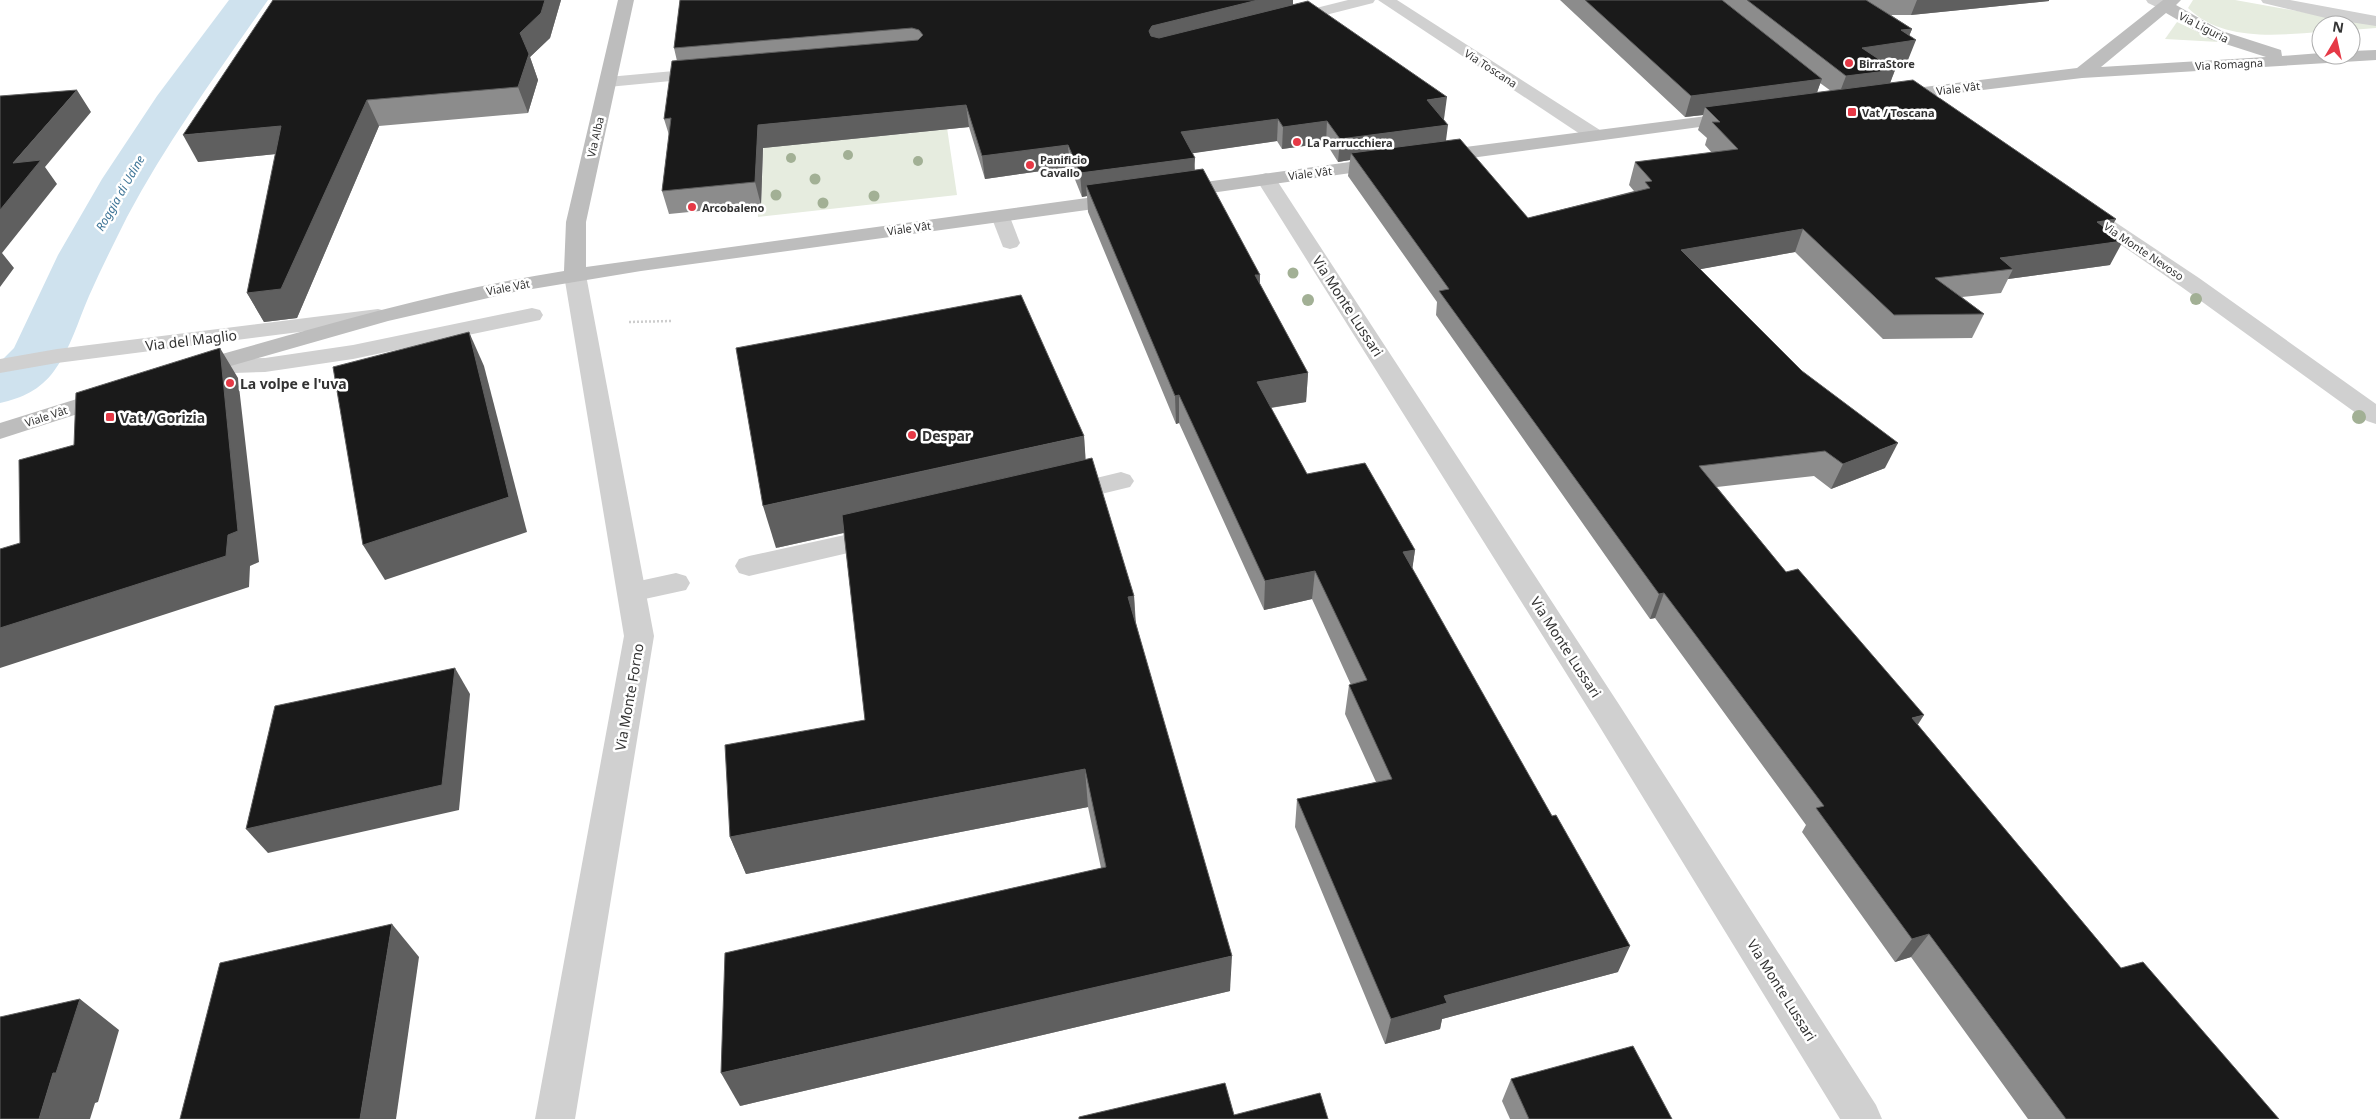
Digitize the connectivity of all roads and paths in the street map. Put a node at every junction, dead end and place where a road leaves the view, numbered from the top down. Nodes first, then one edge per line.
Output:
1 (626, 0) edge
2 (1367, 0) edge
3 (1386, 0) edge
4 (2269, 0) edge
5 (2165, 2) edge
6 (2376, 21) edge
7 (1272, 24) edge
8 (2376, 55) edge
9 (2301, 60) junction
10 (727, 72) edge
11 (2082, 73) junction
12 (608, 82) junction
13 (1908, 94) junction
14 (1870, 99) edge
15 (1937, 113) edge
16 (1754, 115) edge
17 (1596, 136) junction
18 (1266, 179) junction
19 (2068, 200) edge
20 (1001, 216) junction
21 (1010, 243) dead end
22 (575, 275) junction
23 (532, 315) dead end
24 (382, 316) junction
25 (671, 321) dead end
26 (624, 322) dead end
27 (4, 365) edge
28 (204, 367) junction
29 (168, 378) edge
30 (132, 389) edge
31 (2376, 416) edge
32 (0, 431) edge
33 (1122, 481) dead end
34 (1036, 501) edge
35 (902, 531) edge
36 (749, 566) dead end
37 (676, 583) dead end
38 (631, 592) junction
39 (556, 1119) edge
40 (1862, 1119) edge

1 - 12 main road, Via Alba
2 - 7 street
3 - 17 street, Via Toscana
4 - 6 street
5 - 9 main road, Via Liguria
5 - 11 main road, Via Liguria
8 - 9 main road, Via Romagna
9 - 11 main road, Via Romagna
10 - 12 street
11 - 13 main road, Viale Vât
12 - 22 main road, Via Alba
13 - 14 main road, Viale Vât
13 - 15 street
16 - 17 main road, Viale Vât
17 - 18 main road, Viale Vât
18 - 20 main road, Viale Vât
18 - 40 street, Via Monte Lussari
19 - 31 street, Via Monte Nevoso
20 - 21 street
20 - 22 main road, Viale Vât
22 - 24 main road, Viale Vât
22 - 38 street, Via Monte Forno
23 - 28 street
24 - 27 street, Via del Maglio
24 - 28 main road, Viale Vât
25 - 26 path
28 - 29 main road, Viale Vât
30 - 32 main road, Viale Vât
33 - 34 street
35 - 36 street
37 - 38 street
38 - 39 street, Via Monte Forno

